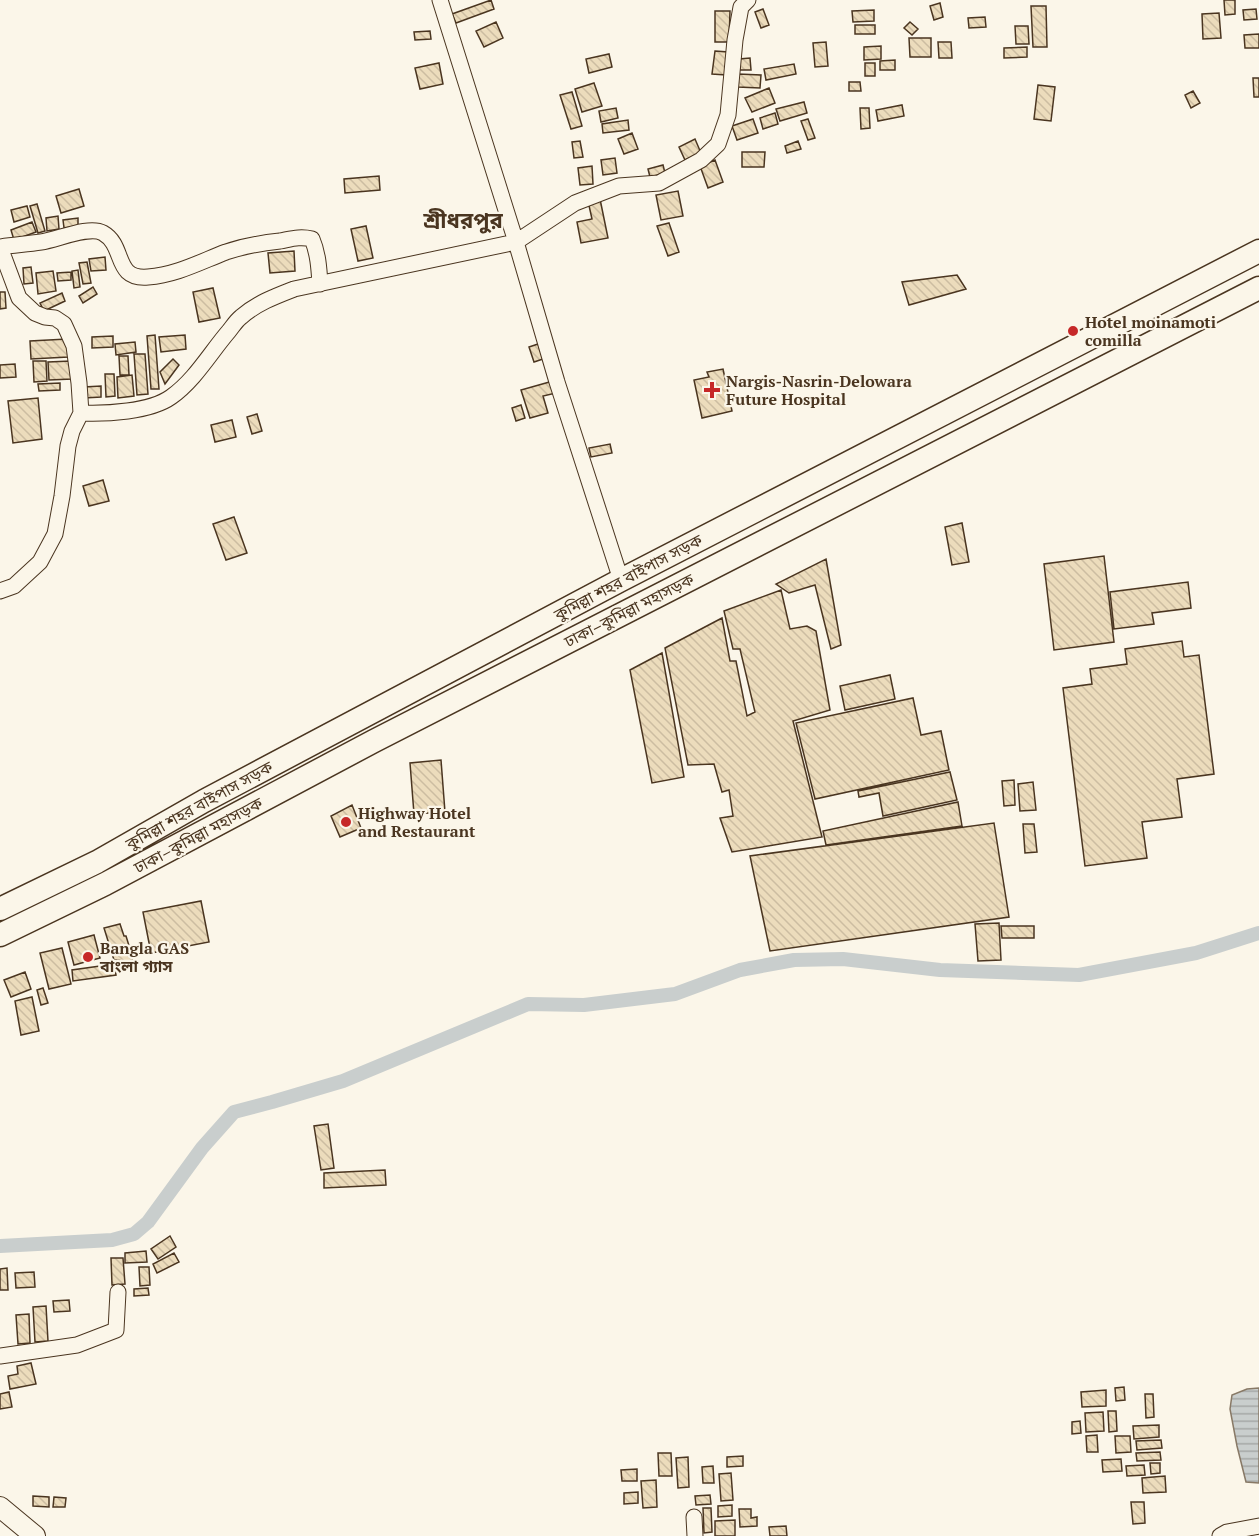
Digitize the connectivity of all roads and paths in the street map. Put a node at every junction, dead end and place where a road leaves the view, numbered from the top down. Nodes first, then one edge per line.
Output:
1 (440, 0) edge
2 (748, 0) edge
3 (516, 242) junction
4 (1259, 251) edge
5 (320, 284) junction
6 (1259, 288) edge
7 (81, 413) junction
8 (621, 580) junction
9 (0, 591) edge
10 (123, 847) junction
11 (135, 868) junction
12 (0, 895) edge
13 (0, 909) edge
14 (0, 935) edge
15 (0, 951) edge
16 (118, 1292) dead end
17 (0, 1356) edge
18 (0, 1507) edge
19 (694, 1517) dead end
20 (1259, 1526) edge
21 (35, 1536) edge
22 (695, 1536) edge
23 (1220, 1536) edge

1 - 3 street
2 - 3 street
3 - 5 street
3 - 8 street
4 - 8 highway, কুমিল্লা শহর বাইপাস সড়ক
5 - 7 street
5 - 7 street
6 - 11 highway, ঢাকা–কুমিল্লা মহাসড়ক
7 - 9 street
8 - 10 highway, কুমিল্লা শহর বাইপাস সড়ক
10 - 11 highway
10 - 12 highway
10 - 13 highway, কুমিল্লা শহর বাইপাস সড়ক
11 - 14 highway, ঢাকা–কুমিল্লা মহাসড়ক
11 - 15 highway
16 - 17 street
18 - 21 main road
19 - 22 street
20 - 23 street

